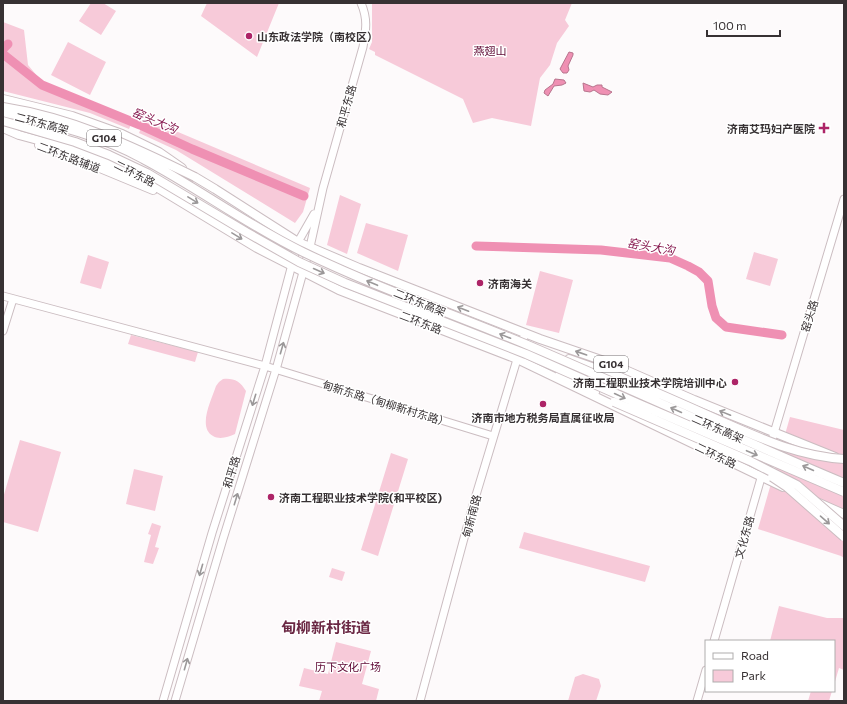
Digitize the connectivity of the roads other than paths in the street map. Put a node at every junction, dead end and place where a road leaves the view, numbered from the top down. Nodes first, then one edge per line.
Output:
1 (361, 3) edge
2 (3, 99) edge
3 (3, 107) edge
4 (3, 112) edge
5 (3, 121) edge
6 (3, 128) edge
7 (3, 133) edge
8 (195, 177) junction
9 (844, 199) edge
10 (180, 201) junction
11 (318, 208) junction
12 (298, 242) junction
13 (310, 247) junction
14 (291, 266) junction
15 (304, 272) junction
16 (3, 296) edge
17 (13, 299) junction
18 (3, 331) edge
19 (525, 333) junction
20 (527, 350) junction
21 (517, 359) junction
22 (265, 364) junction
23 (277, 368) junction
24 (774, 433) junction
25 (493, 436) junction
26 (844, 460) edge
27 (750, 461) junction
28 (828, 476) junction
29 (761, 478) junction
30 (844, 479) edge
31 (844, 483) edge
32 (844, 492) edge
33 (844, 514) edge
34 (844, 526) edge
35 (844, 538) edge
36 (714, 640) edge
37 (705, 673) edge
38 (163, 701) edge
39 (175, 701) edge
40 (420, 701) edge
41 (697, 701) edge

1 - 11 main road, 和平东路
2 - 8 highway
3 - 8 highway, bridge
20 -> 4 highway, 二环东高架, bridge
5 -> 20 highway, 二环东高架, bridge
6 - 10 highway
7 - 10 highway, 二环东路辅道
8 - 12 highway, G104
9 - 24 main road, 窑头路
10 -> 14 highway, 二环东路
11 - 12 main road, 和平东路
11 - 13 main road, 和平东路
12 - 13 highway, G104
12 - 14 main road, 和平路
13 - 15 main road, 和平路
19 -> 13 highway, G104
14 - 15 highway, 二环东路
14 - 22 main road, 和平路
15 - 21 highway, 二环东路
23 -> 15 main road, 和平路
16 - 17 main road, 甸新东路（甸柳新村东路）
17 - 18 main road
17 - 22 main road, 甸新东路（甸柳新村东路）
19 - 21 main road, 甸新南路
24 -> 19 highway, G104
20 - 26 highway, bridge
20 - 27 highway, bridge
28 -> 20 highway, 二环东高架, bridge
20 -> 32 highway, 二环东高架, bridge
21 - 25 main road, 甸新南路
21 - 29 highway, 二环东路
22 - 23 main road, 甸新东路（甸柳新村东路）
22 -> 38 main road, 和平路
23 - 25 main road, 甸新东路（甸柳新村东路）
39 -> 23 main road, 和平路
24 - 26 highway, G104
24 - 29 main road, 文化东路
25 - 40 main road, 甸新南路
27 - 34 highway, bridge
27 -> 35 highway, bridge
28 - 30 highway, bridge
28 - 31 highway, 二环东高架, bridge
29 - 33 highway, 二环东路
29 - 36 main road, 文化东路
37 - 41 main road

